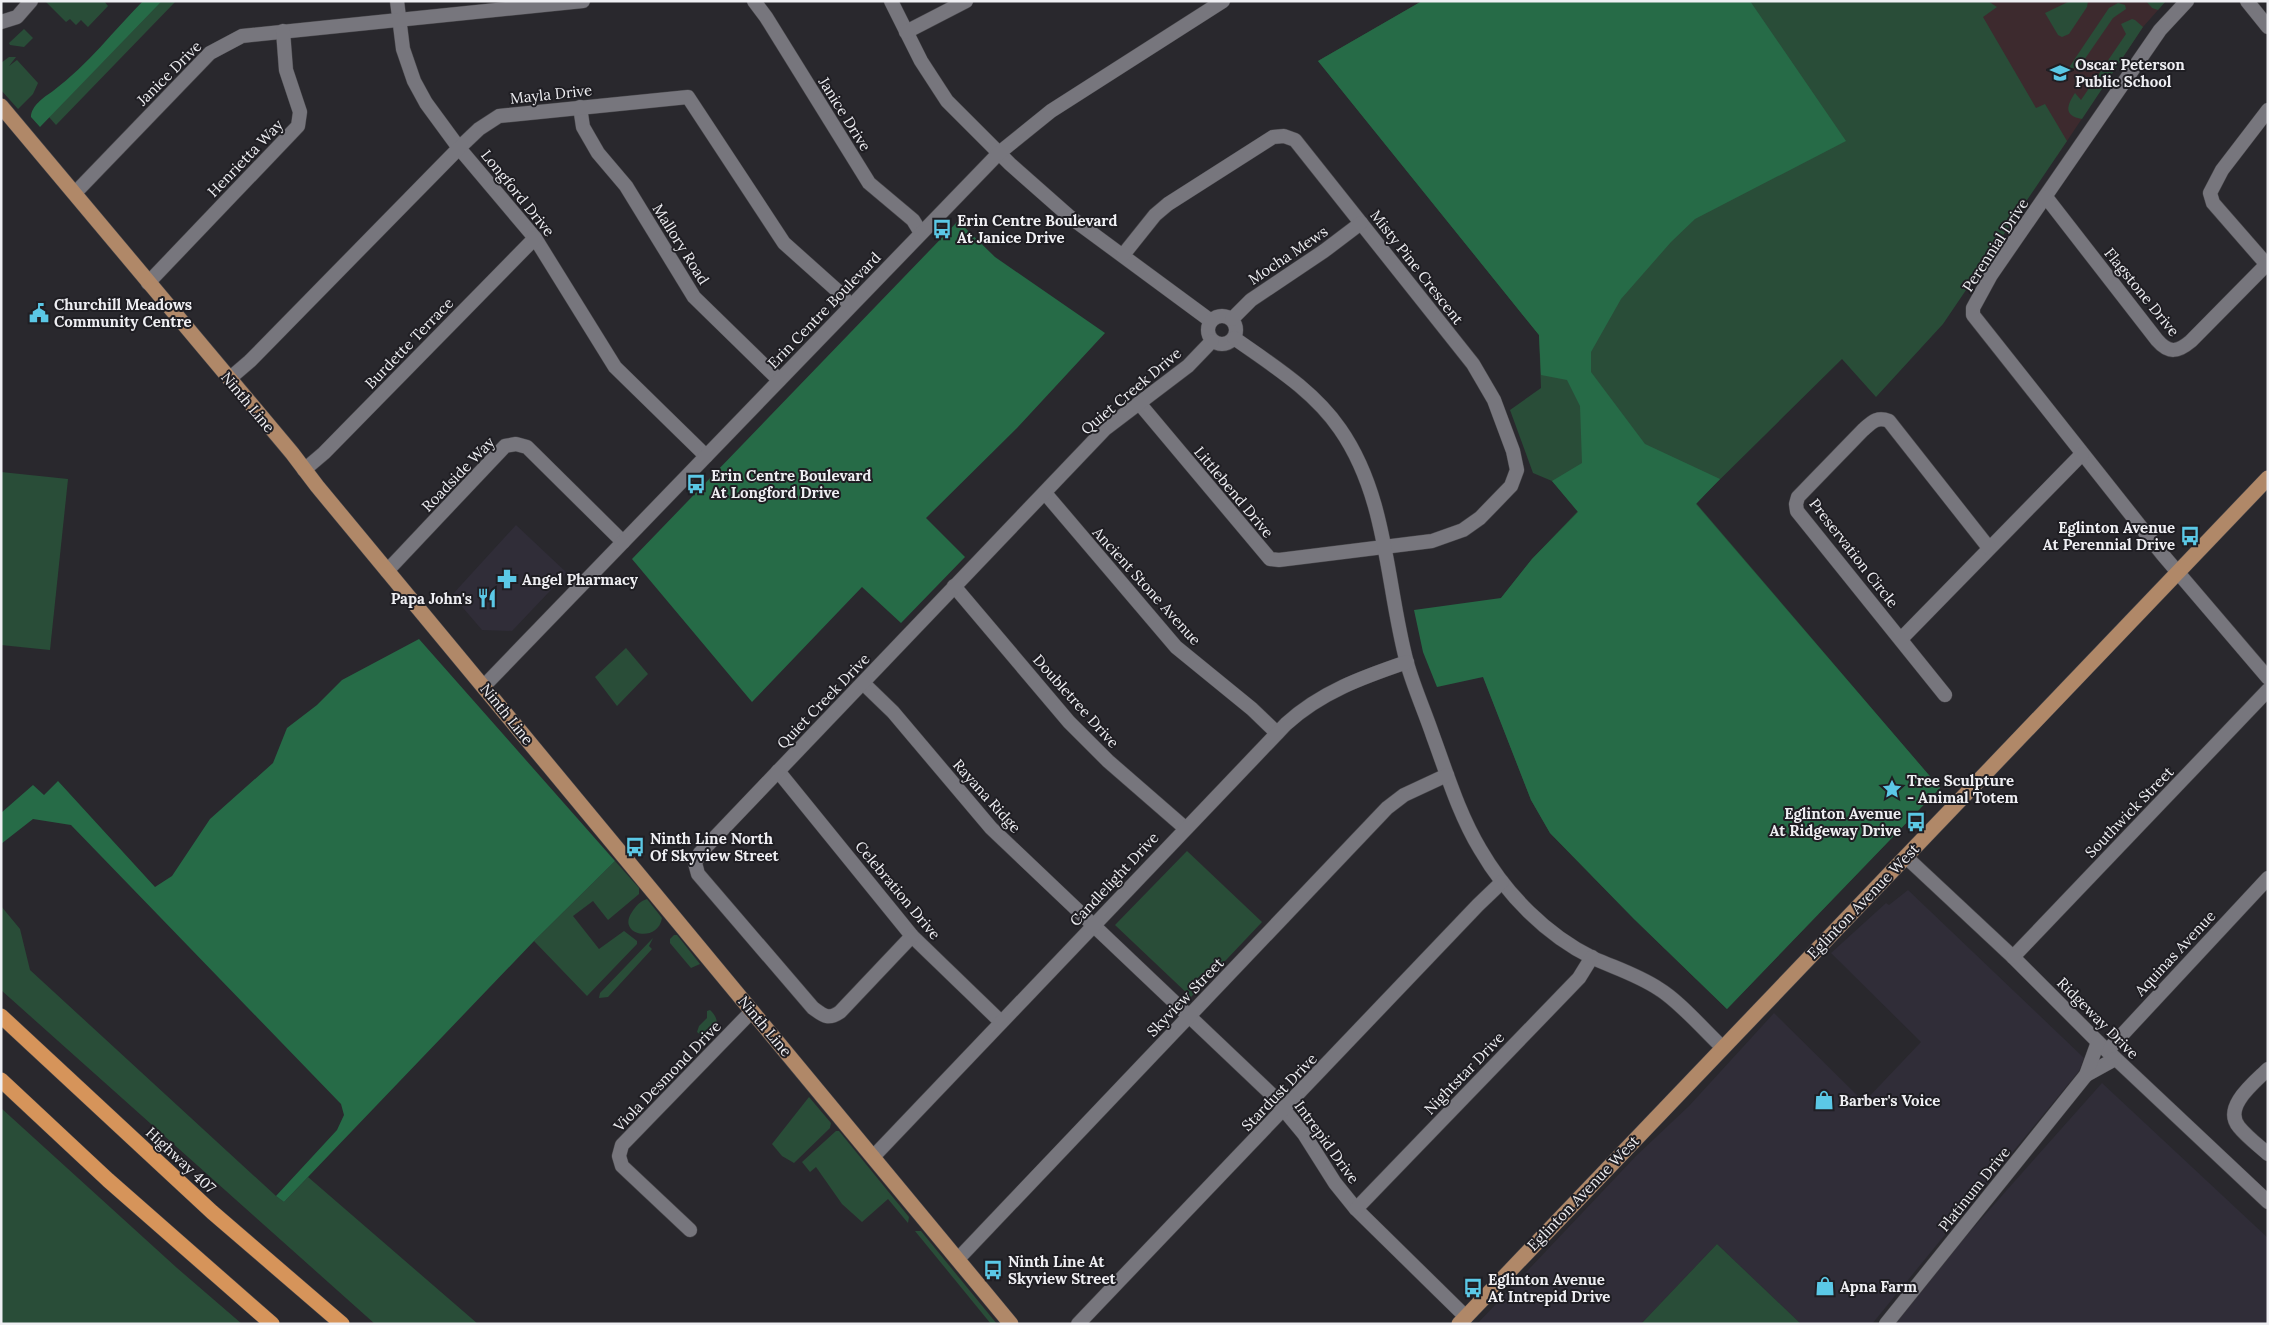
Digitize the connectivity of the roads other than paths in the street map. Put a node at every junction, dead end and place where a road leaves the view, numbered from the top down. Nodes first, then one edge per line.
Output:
1 (31, 1) edge
2 (397, 1) edge
3 (582, 1) edge
4 (754, 1) edge
5 (890, 1) edge
6 (966, 1) edge
7 (1223, 1) edge
8 (2187, 1) edge
9 (2247, 1) edge
10 (1202, 7) edge
11 (399, 19) junction
12 (1, 22) edge
13 (2268, 28) edge
14 (282, 31) junction
15 (906, 32) junction
16 (1, 106) edge
17 (580, 107) junction
18 (2268, 110) edge
19 (459, 148) junction
20 (999, 153) junction
21 (75, 193) junction
22 (2046, 197) junction
23 (1361, 223) junction
24 (922, 233) junction
25 (535, 238) junction
26 (1123, 255) junction
27 (2267, 265) edge
28 (148, 283) junction
29 (850, 306) junction
30 (1234, 317) junction
31 (1211, 321) junction
32 (1234, 338) junction
33 (1212, 340) junction
34 (229, 379) junction
35 (779, 380) junction
36 (1139, 403) junction
37 (2082, 454) junction
38 (706, 456) junction
39 (304, 470) junction
40 (2268, 478) edge
41 (1045, 493) junction
42 (623, 542) junction
43 (1384, 547) junction
44 (1989, 548) junction
45 (387, 571) junction
46 (2177, 572) junction
47 (954, 586) junction
48 (1900, 639) junction
49 (1407, 662) junction
50 (2268, 678) edge
51 (863, 683) junction
52 (484, 686) junction
53 (2268, 690) edge
54 (1945, 695) dead end
55 (1276, 733) junction
56 (778, 772) junction
57 (1447, 775) junction
58 (1185, 828) junction
59 (1906, 856) junction
60 (2268, 878) edge
61 (1502, 882) junction
62 (1094, 925) junction
63 (912, 936) junction
64 (1592, 957) junction
65 (2013, 957) junction
66 (752, 1011) junction
67 (1, 1016) edge
68 (1189, 1016) junction
69 (1001, 1022) junction
70 (1722, 1047) junction
71 (2106, 1051) junction
72 (2268, 1069) edge
73 (2086, 1075) junction
74 (1, 1080) edge
75 (1284, 1110) junction
76 (2268, 1154) edge
77 (873, 1157) junction
78 (2268, 1202) edge
79 (1356, 1209) junction
80 (690, 1230) dead end
81 (958, 1259) junction
82 (1462, 1320) edge
83 (272, 1324) edge
84 (342, 1324) edge
85 (1011, 1324) edge
86 (1078, 1324) edge
87 (1886, 1324) edge

1 - 12 street
2 - 11 street, Longford Drive
3 - 11 street, Janice Drive
4 - 24 street, Janice Drive
5 - 15 street
6 - 15 street
7 - 10 street, Erin Centre Boulevard
8 - 22 street, Perennial Drive
9 - 13 street
10 - 20 street, Erin Centre Boulevard
11 - 14 street, Janice Drive
11 - 19 street, Longford Drive
14 - 21 street, Janice Drive
14 - 28 street, Henrietta Way
15 - 20 street
16 - 21 main road, Ninth Line
17 - 19 street, Mayla Drive
17 - 29 street, Mayla Drive
17 - 35 street, Mallory Road
18 - 27 street, Flagstone Drive
19 - 25 street, Longford Drive
19 - 34 street, Mayla Drive
20 - 24 street, Erin Centre Boulevard
20 - 26 street
21 - 28 main road, Ninth Line
22 - 27 street, Flagstone Drive
22 - 37 street, Perennial Drive
23 - 26 street, Misty Pine Crescent
23 - 30 street, Mocha Mews
23 - 43 street, Misty Pine Crescent
24 - 29 street, Erin Centre Boulevard
25 - 38 street, Longford Drive
25 - 39 street, Burdette Terrace
26 - 31 street
28 - 34 main road, Ninth Line
29 - 35 street, Erin Centre Boulevard
30 - 31 street
30 - 32 street
31 - 33 street
32 - 33 street
32 - 43 street
33 - 36 street, Quiet Creek Drive
34 - 39 main road, Ninth Line
35 - 38 street, Erin Centre Boulevard
36 - 41 street, Quiet Creek Drive
36 - 43 street, Littlebend Drive
37 - 44 street
37 - 46 street, Perennial Drive
38 - 42 street, Erin Centre Boulevard
39 - 45 main road, Ninth Line
40 - 46 main road, Eglinton Avenue West
41 - 47 street, Quiet Creek Drive
41 - 55 street, Ancient Stone Avenue
42 - 45 street, Roadside Way
42 - 52 street, Erin Centre Boulevard
43 - 49 street
44 - 48 street
44 - 48 street, Preservation Circle
45 - 52 main road, Ninth Line
46 - 50 street, Perennial Drive
46 - 59 main road, Eglinton Avenue West
47 - 51 street, Quiet Creek Drive
47 - 58 street, Doubletree Drive
48 - 54 street, Preservation Circle
49 - 55 street, Candlelight Drive
49 - 57 street
51 - 56 street, Quiet Creek Drive
51 - 62 street, Rayana Ridge
52 - 66 main road, Ninth Line
53 - 65 street, Southwick Street
55 - 58 street, Candlelight Drive
56 - 63 street, Celebration Drive
56 - 63 street, Quiet Creek Drive
57 - 61 street
57 - 68 street, Skyview Street
58 - 62 street, Candlelight Drive
59 - 65 street, Ridgeway Drive
59 - 70 main road, Eglinton Avenue West
60 - 71 street, Aquinas Avenue
61 - 64 street
61 - 75 street, Stardust Drive
62 - 68 street, Intrepid Drive
62 - 69 street, Candlelight Drive
63 - 69 street, Celebration Drive
64 - 70 street
64 - 79 street, Nightstar Drive
65 - 71 street, Ridgeway Drive
66 - 77 main road, Ninth Line
66 - 80 street, Viola Desmond Drive
67 - 84 highway, Highway 407
68 - 75 street, Intrepid Drive
68 - 81 street, Skyview Street
69 - 77 street, Candlelight Drive
70 - 82 main road, Eglinton Avenue West
71 - 73 street, Platinum Drive
71 - 73 street, Platinum Drive
71 - 78 street, Ridgeway Drive
72 - 76 street
73 - 87 street, Platinum Drive
74 - 83 highway
75 - 79 street, Intrepid Drive
75 - 86 street, Stardust Drive
77 - 81 main road, Ninth Line
79 - 82 street, Intrepid Drive
81 - 85 main road, Ninth Line

